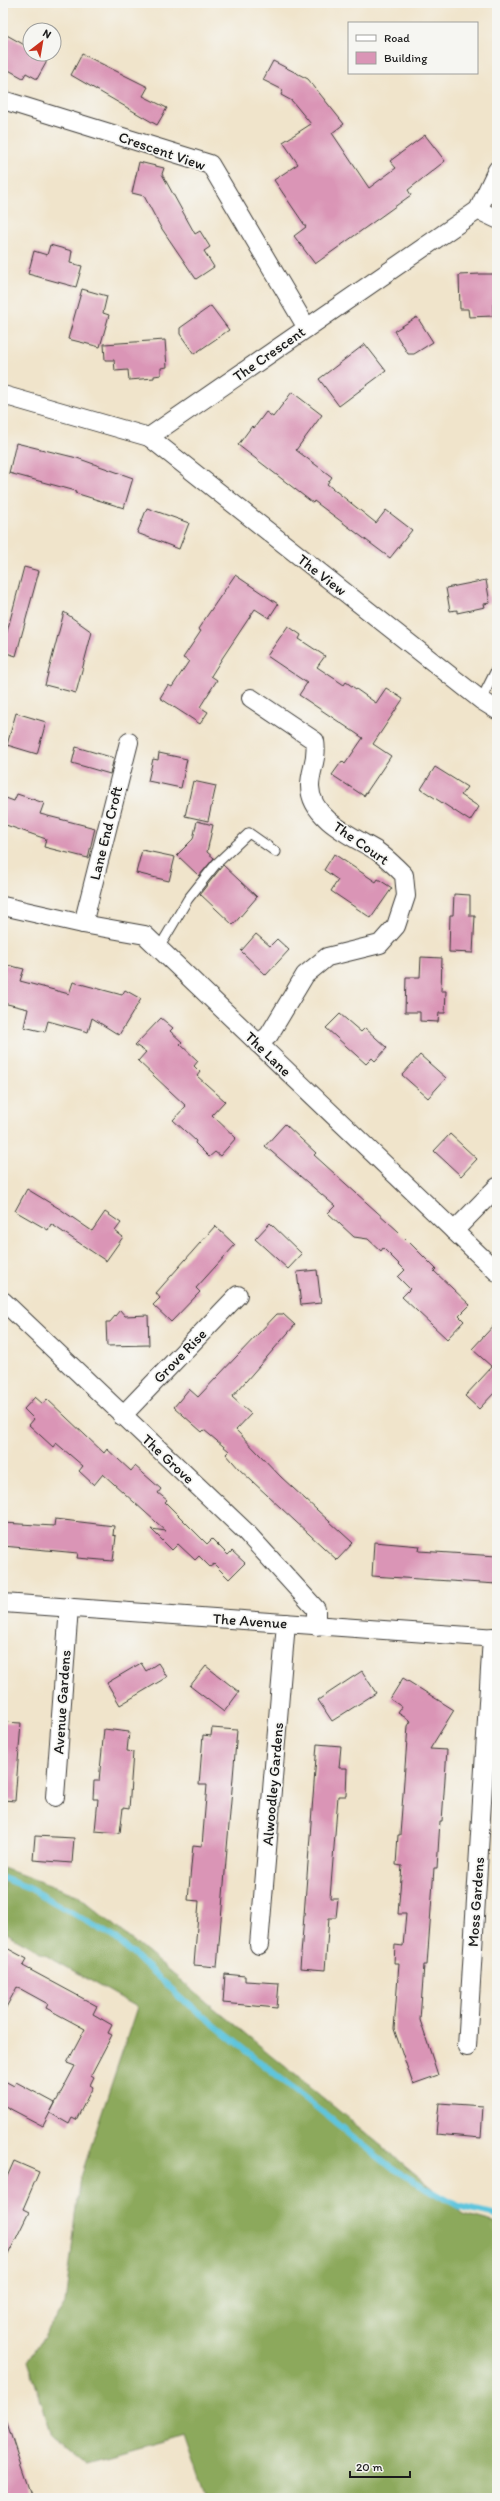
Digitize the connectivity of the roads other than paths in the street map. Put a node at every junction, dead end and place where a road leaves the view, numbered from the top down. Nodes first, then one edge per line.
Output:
1 (3, 100) edge
2 (497, 170) edge
3 (478, 210) junction
4 (497, 219) edge
5 (307, 328) junction
6 (3, 395) edge
7 (149, 437) junction
8 (497, 668) edge
9 (251, 698) dead end
10 (481, 700) junction
11 (497, 710) edge
12 (129, 742) dead end
13 (276, 852) dead end
14 (3, 906) edge
15 (82, 924) junction
16 (159, 948) junction
17 (258, 1044) junction
18 (497, 1187) edge
19 (454, 1232) junction
20 (497, 1272) edge
21 (238, 1295) dead end
22 (3, 1301) edge
23 (122, 1416) junction
24 (3, 1603) edge
25 (69, 1607) junction
26 (286, 1624) junction
27 (316, 1626) junction
28 (495, 1638) edge
29 (55, 1797) dead end
30 (260, 1945) dead end
31 (467, 2047) dead end

1 - 5 street, Crescent View
2 - 3 street, The Crescent
3 - 4 street
3 - 5 street, The Crescent
5 - 7 street, The Crescent
6 - 7 street
7 - 10 street, The View
8 - 10 lane
9 - 17 street, The Court
10 - 11 street, The View
12 - 15 street, Lane End Croft
13 - 16 lane
14 - 15 street, The Lane
15 - 16 street, The Lane
16 - 17 street, The Lane
17 - 19 street, The Lane
18 - 19 street
19 - 20 street, The Lane
21 - 23 street, Grove Rise
22 - 23 street, The Grove
23 - 27 street, The Grove
24 - 25 street, The Avenue
25 - 26 street, The Avenue
25 - 29 street, Avenue Gardens
26 - 27 street, The Avenue
26 - 30 street, Alwoodley Gardens
27 - 28 street, The Avenue
28 - 31 street, Moss Gardens

